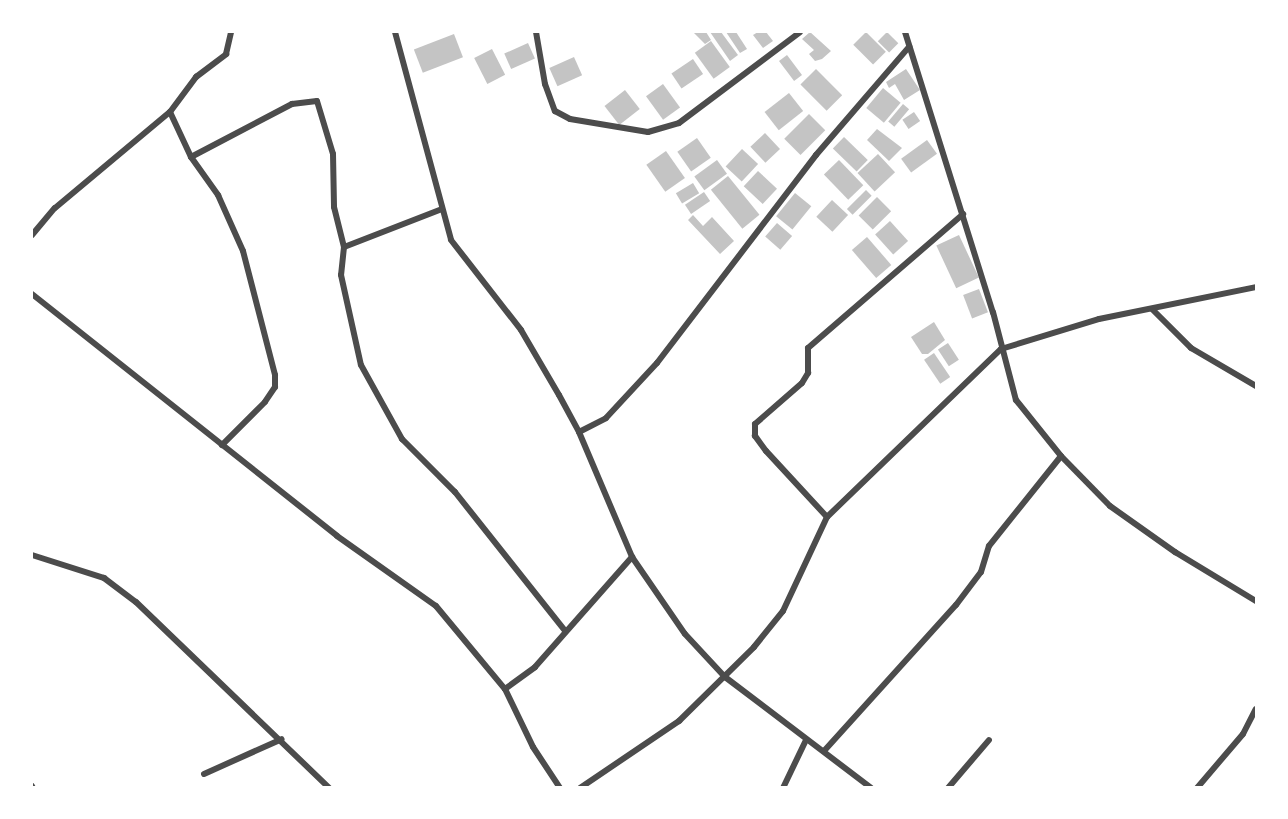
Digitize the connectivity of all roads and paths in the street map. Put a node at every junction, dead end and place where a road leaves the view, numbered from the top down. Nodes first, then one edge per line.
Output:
1 (231, 32) edge
2 (395, 32) edge
3 (536, 32) edge
4 (800, 32) edge
5 (905, 32) edge
6 (909, 47) junction
7 (170, 112) junction
8 (191, 157) junction
9 (442, 209) junction
10 (963, 214) junction
11 (32, 235) edge
12 (344, 247) junction
13 (1256, 286) edge
14 (32, 294) edge
15 (1153, 310) junction
16 (1001, 349) junction
17 (1256, 386) edge
18 (579, 432) junction
19 (222, 445) junction
20 (1061, 457) junction
21 (827, 517) junction
22 (32, 555) edge
23 (632, 557) junction
24 (1256, 601) edge
25 (565, 631) junction
26 (725, 677) junction
27 (505, 689) junction
28 (1256, 709) edge
29 (282, 739) junction
30 (806, 740) junction
31 (989, 740) dead end
32 (824, 751) junction
33 (204, 774) dead end
34 (329, 788) edge
35 (561, 788) edge
36 (580, 788) edge
37 (783, 788) edge
38 (871, 788) edge
39 (948, 788) edge
40 (1197, 788) edge

1 - 7 street
2 - 9 street
3 - 4 street
5 - 6 street
6 - 10 street
6 - 18 street
7 - 8 street
7 - 11 street
8 - 12 street
8 - 19 street
9 - 12 street
9 - 18 street
10 - 16 street
10 - 21 street
12 - 25 street
13 - 15 street
14 - 19 street
15 - 16 street
15 - 17 street
16 - 20 street
16 - 21 street
18 - 23 street
19 - 27 street
20 - 24 street
20 - 32 street
21 - 26 street
22 - 29 street
23 - 25 street
23 - 26 street
25 - 27 street
26 - 30 street
26 - 36 street
27 - 35 street
28 - 40 street
29 - 33 street
29 - 34 street
30 - 32 street
30 - 37 street
31 - 39 street
32 - 38 street

